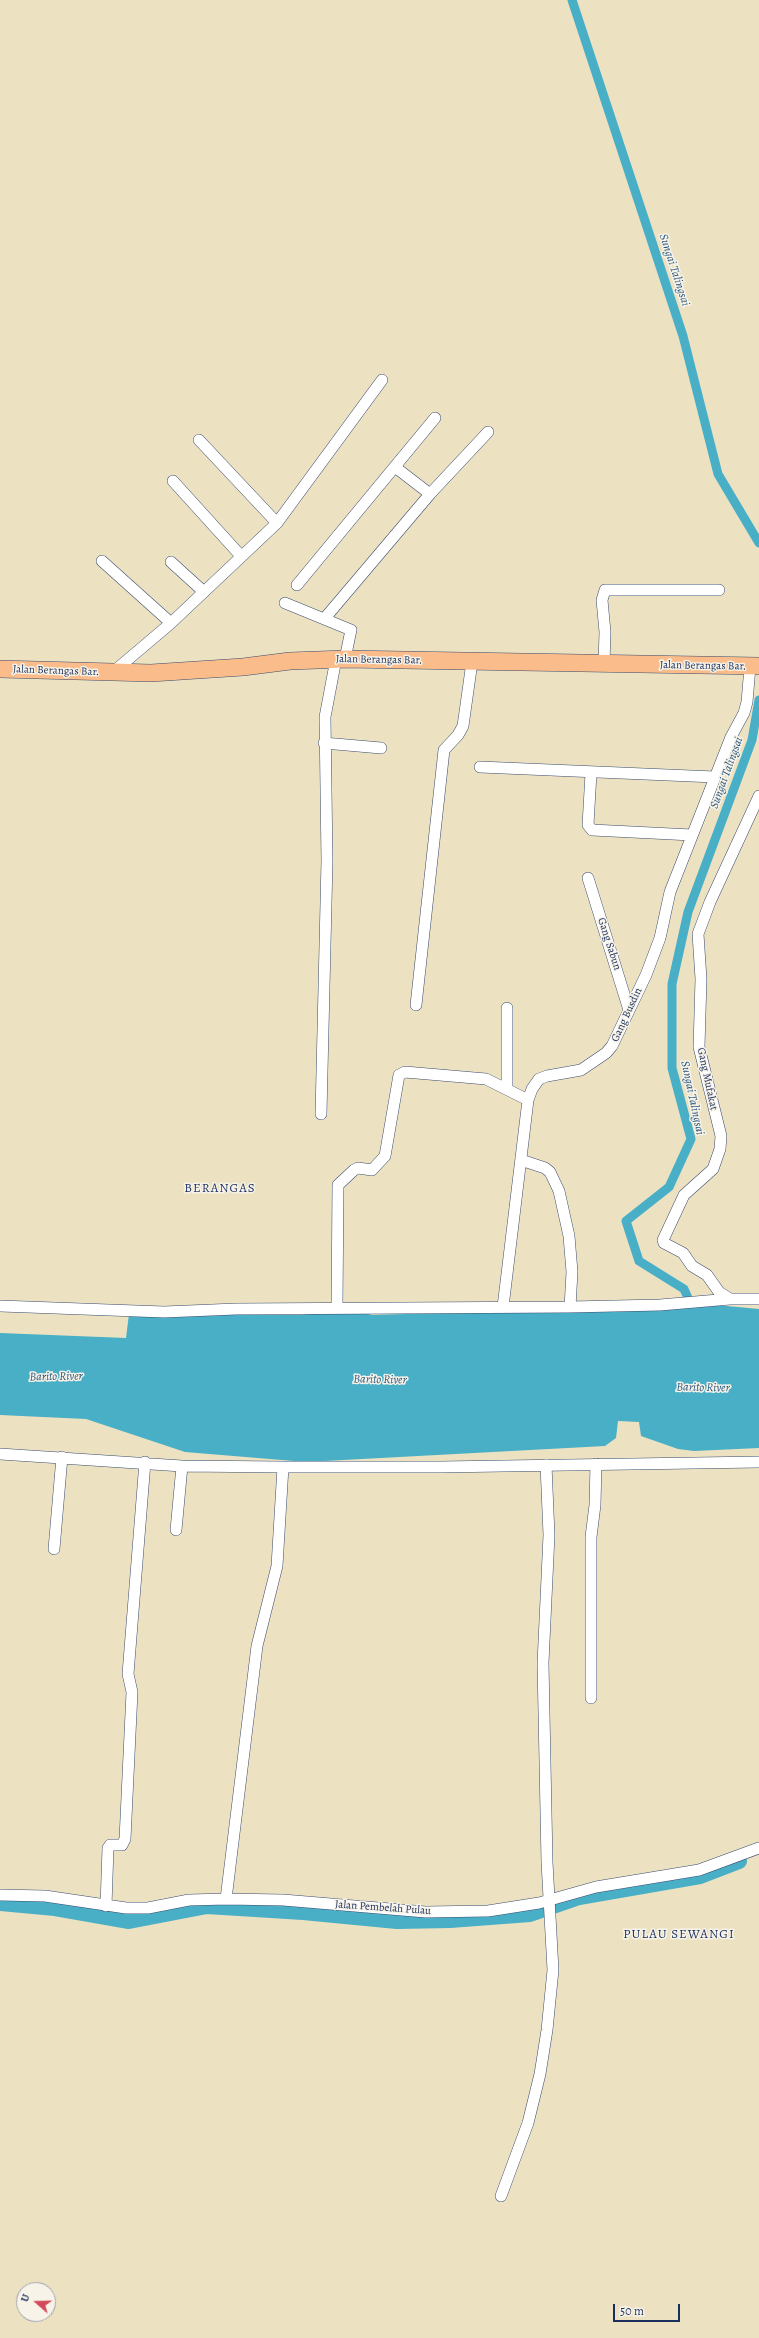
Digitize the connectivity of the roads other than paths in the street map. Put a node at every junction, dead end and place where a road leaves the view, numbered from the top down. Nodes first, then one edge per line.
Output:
1 (382, 380) dead end
2 (435, 418) dead end
3 (488, 432) dead end
4 (199, 440) dead end
5 (396, 467) junction
6 (173, 480) dead end
7 (430, 494) junction
8 (277, 523) junction
9 (241, 556) junction
10 (102, 561) dead end
11 (171, 562) dead end
12 (297, 585) dead end
13 (720, 590) dead end
14 (204, 592) junction
15 (286, 604) dead end
16 (325, 618) junction
17 (171, 623) junction
18 (341, 659) junction
19 (472, 662) junction
20 (604, 664) junction
21 (756, 666) edge
22 (0, 669) edge
23 (112, 673) junction
24 (324, 743) junction
25 (381, 748) dead end
26 (480, 767) dead end
27 (591, 773) junction
28 (715, 777) junction
29 (759, 796) edge
30 (692, 835) junction
31 (588, 878) dead end
32 (416, 1005) dead end
33 (507, 1008) dead end
34 (629, 1010) junction
35 (507, 1088) junction
36 (528, 1100) junction
37 (321, 1114) dead end
38 (521, 1160) junction
39 (728, 1299) junction
40 (759, 1299) edge
41 (0, 1306) edge
42 (503, 1307) junction
43 (570, 1307) junction
44 (337, 1308) junction
45 (0, 1454) edge
46 (62, 1457) junction
47 (145, 1462) junction
48 (759, 1462) edge
49 (546, 1464) junction
50 (596, 1464) junction
51 (182, 1466) junction
52 (283, 1467) junction
53 (176, 1530) dead end
54 (54, 1549) dead end
55 (591, 1698) dead end
56 (759, 1848) edge
57 (0, 1895) edge
58 (226, 1899) junction
59 (106, 1906) junction
60 (549, 1907) junction
61 (501, 2196) dead end

1 - 8 street
2 - 5 street
3 - 7 street
4 - 8 street
5 - 7 street
5 - 12 street
6 - 9 street
7 - 16 street
8 - 9 street
9 - 14 street
10 - 17 street
11 - 14 street
13 - 20 street
14 - 17 street
15 - 16 street
16 - 18 street
17 - 23 street
18 - 19 main road, Jalan Berangas Bar.
18 - 23 main road, Jalan Berangas Bar.
18 - 24 street
19 - 20 main road, Jalan Berangas Bar.
19 - 32 street
20 - 21 main road, Jalan Berangas Bar.
21 - 28 street, Gang Busdin
22 - 23 main road, Jalan Berangas Bar.
24 - 25 street
24 - 37 street
26 - 27 street
27 - 28 street
27 - 30 street
28 - 30 street, Gang Busdin
29 - 39 street, Gang Mufakat
30 - 34 street, Gang Busdin
31 - 34 street, Gang Sabun
33 - 35 street
34 - 36 street, Gang Busdin
35 - 36 street
35 - 44 street
36 - 38 street, Gang Busdin
38 - 42 street, Gang Busdin
38 - 43 street
39 - 40 street
39 - 43 street
41 - 44 street
42 - 43 street
42 - 44 street
45 - 46 street
46 - 47 street
46 - 54 street
47 - 51 street
47 - 59 street
48 - 50 street
49 - 50 street
49 - 52 street
49 - 60 street
50 - 55 street
51 - 52 street
51 - 53 street
52 - 58 street
56 - 60 street, Jalan Pembelah Pulau
57 - 59 street, Jalan Pembelah Pulau
58 - 59 street, Jalan Pembelah Pulau
58 - 60 street, Jalan Pembelah Pulau
60 - 61 street

